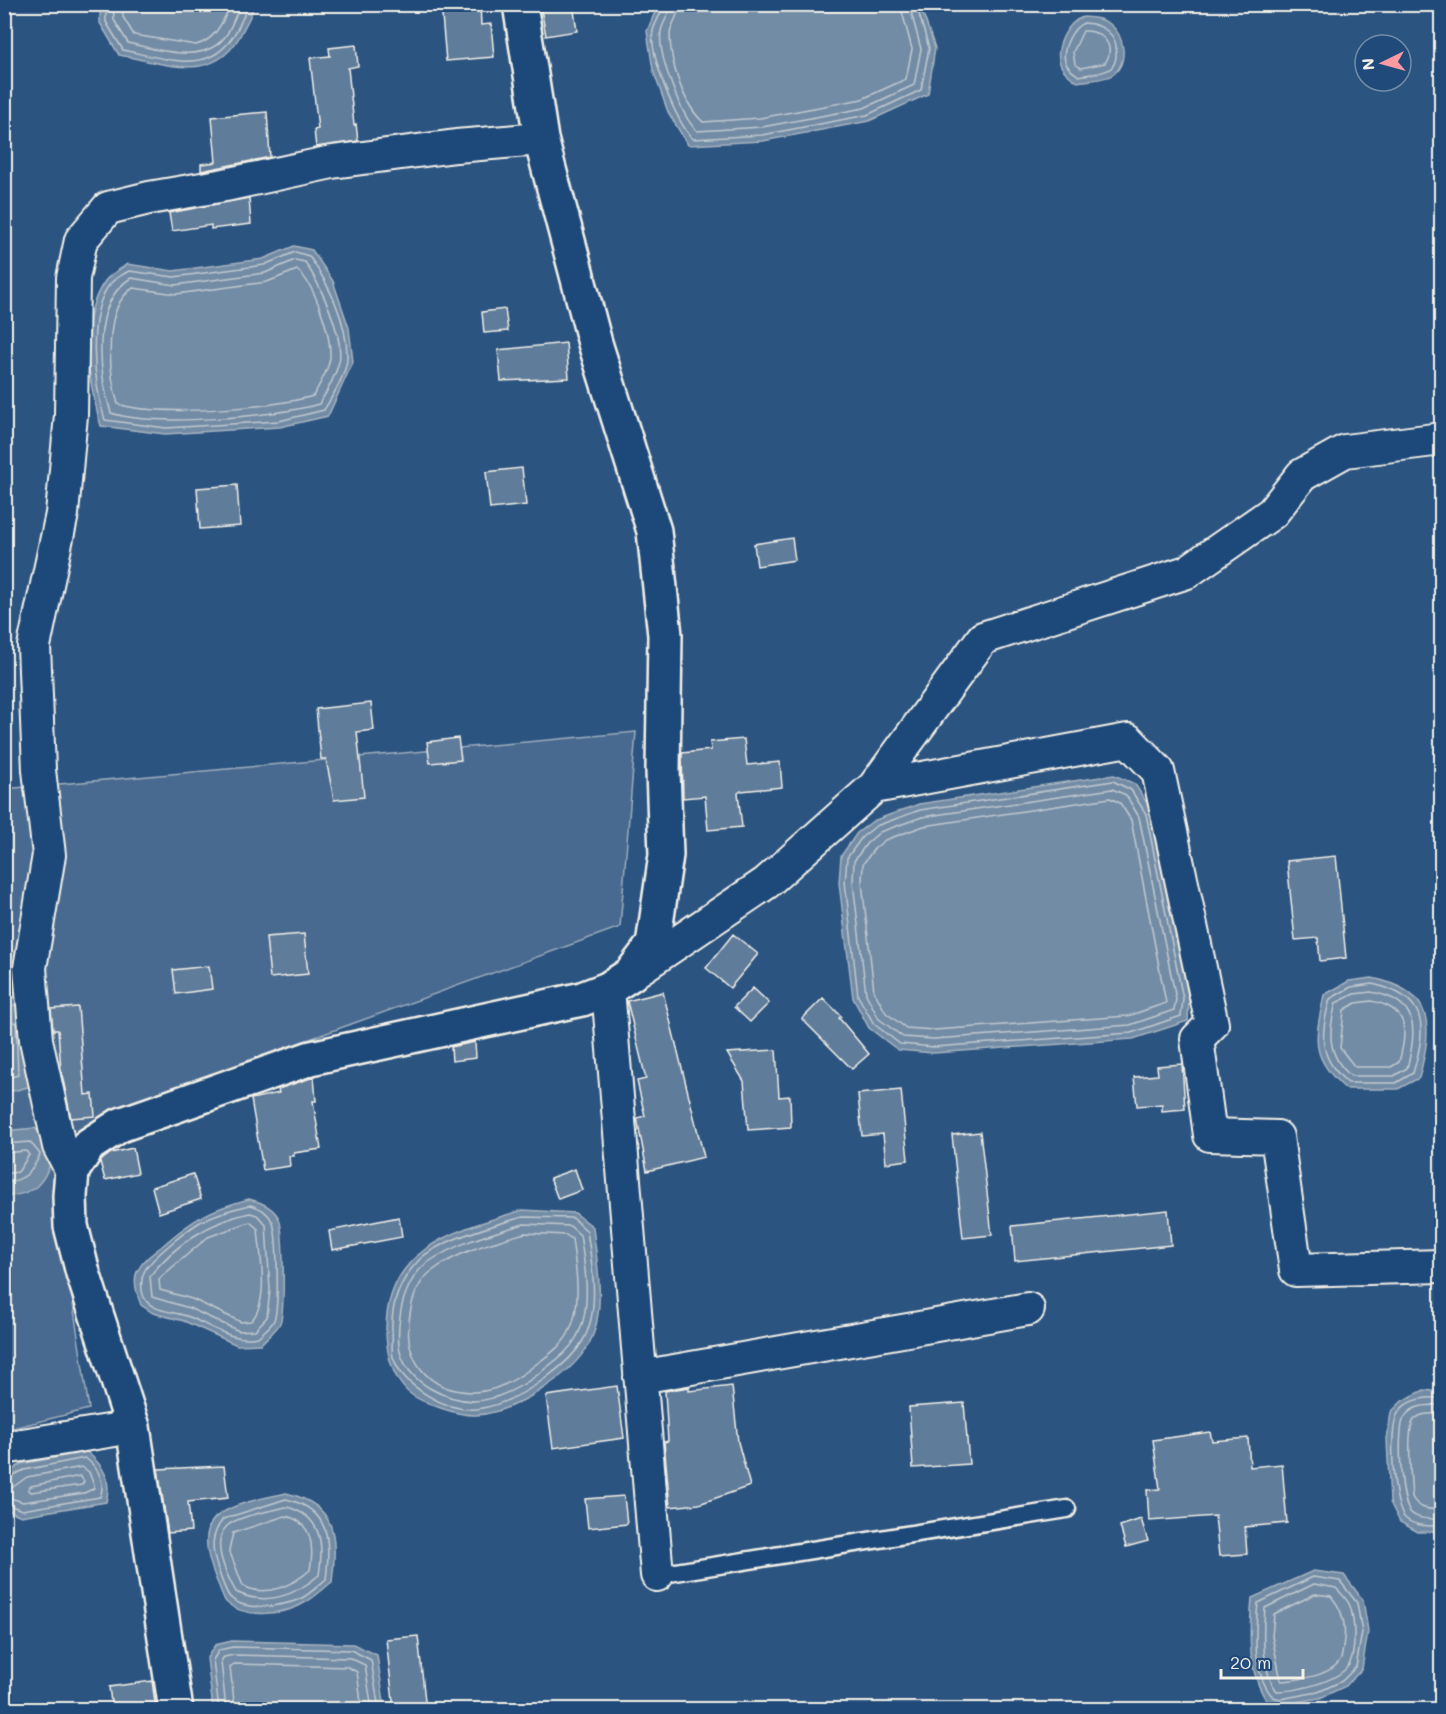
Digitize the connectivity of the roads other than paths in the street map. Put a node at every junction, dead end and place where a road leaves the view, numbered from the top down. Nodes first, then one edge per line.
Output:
1 (520, 4) edge
2 (541, 139) junction
3 (1442, 439) edge
4 (874, 787) junction
5 (619, 982) junction
6 (72, 1171) junction
7 (1442, 1266) edge
8 (1028, 1308) dead end
9 (640, 1377) junction
10 (133, 1427) junction
11 (4, 1448) edge
12 (1067, 1509) dead end
13 (657, 1575) joint
14 (176, 1710) edge

1 - 2 street
2 - 5 street
2 - 6 street
3 - 4 street
4 - 5 street
4 - 7 street
5 - 6 street
5 - 9 street
6 - 10 street
8 - 9 street
9 - 13 street
10 - 11 street
10 - 14 street
12 - 13 lane

